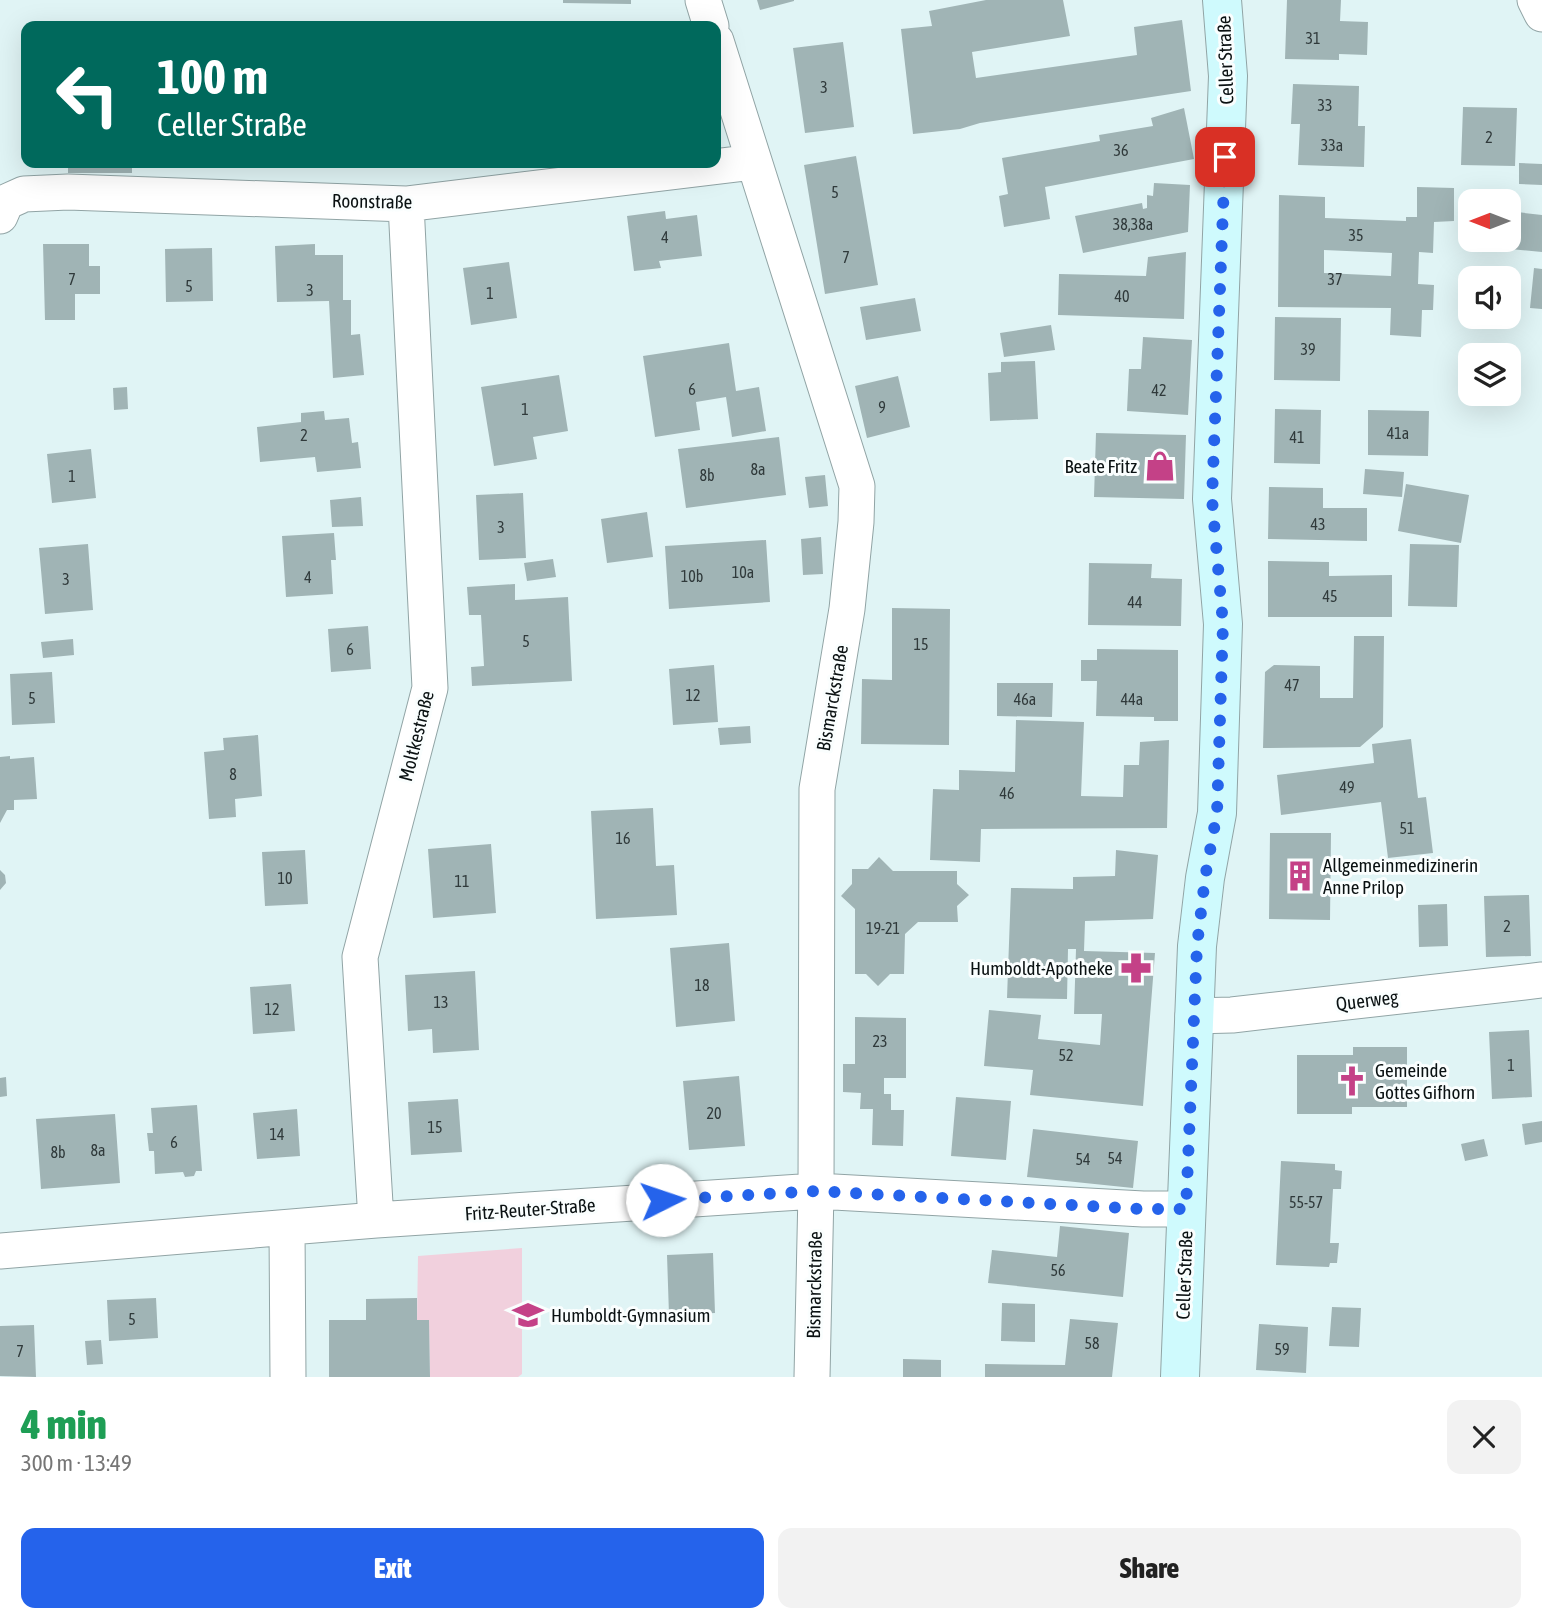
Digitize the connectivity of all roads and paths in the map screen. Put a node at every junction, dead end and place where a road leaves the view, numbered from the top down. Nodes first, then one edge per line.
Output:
1 (703, 0) edge
2 (1222, 0) edge
3 (1535, 0) edge
4 (1542, 14) edge
5 (709, 21) edge
6 (721, 57) edge
7 (754, 162) junction
8 (721, 166) edge
9 (704, 168) edge
10 (406, 204) junction
11 (0, 216) edge
12 (1542, 980) edge
13 (1193, 1016) junction
14 (816, 1191) junction
15 (1186, 1209) junction
16 (376, 1220) junction
17 (287, 1228) junction
18 (0, 1251) edge
19 (288, 1377) edge
20 (812, 1377) edge
21 (1180, 1377) edge

1 - 5 street
2 - 13 street, Celler Straße
3 - 4 street
6 - 7 street, Bismarckstraße
7 - 8 street, Roonstraße
7 - 14 street, Bismarckstraße
9 - 10 street, Roonstraße
10 - 11 street, Roonstraße
10 - 16 street, Moltkestraße
12 - 13 street, Querweg
13 - 15 street, Celler Straße
14 - 15 street, Fritz-Reuter-Straße
14 - 16 street, Fritz-Reuter-Straße
14 - 20 street, Bismarckstraße
15 - 21 street, Celler Straße
16 - 17 street, Fritz-Reuter-Straße
17 - 18 street, Fritz-Reuter-Straße
17 - 19 street

